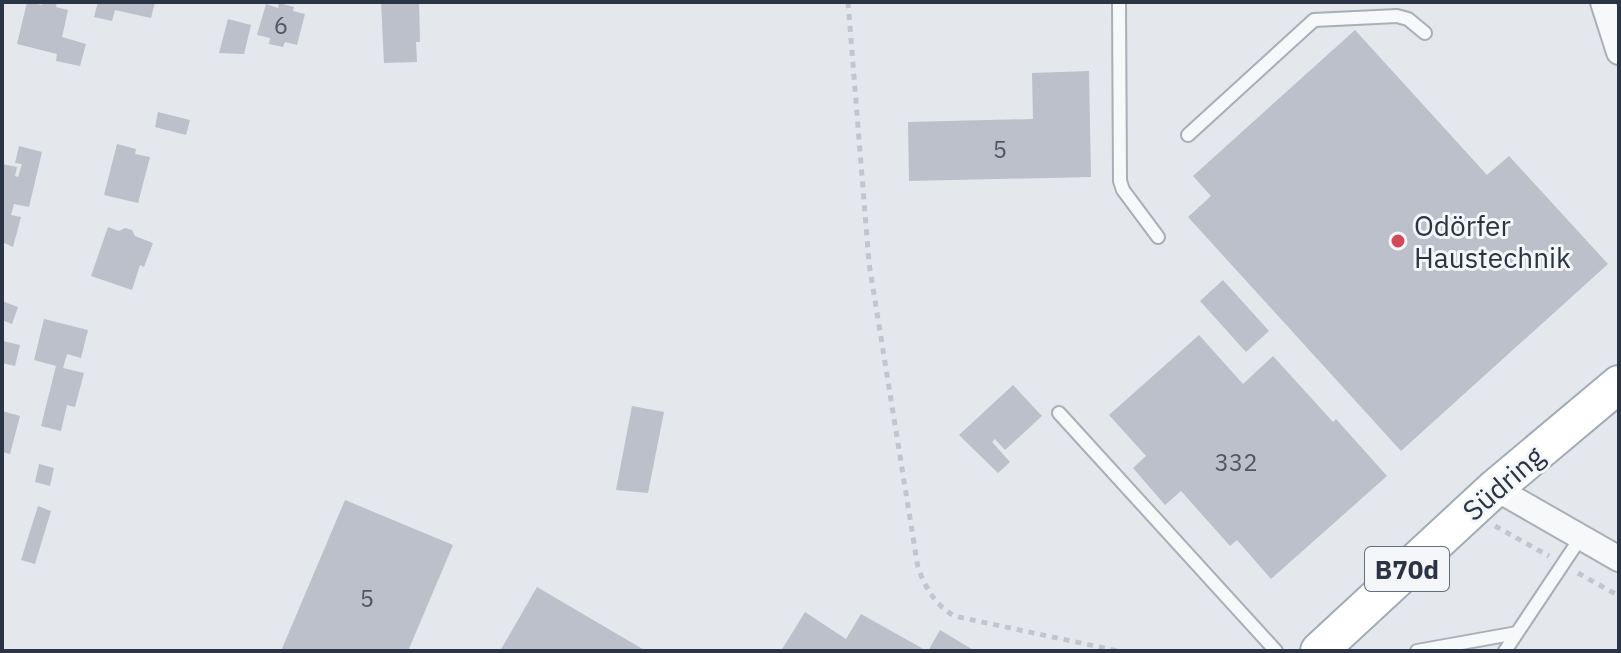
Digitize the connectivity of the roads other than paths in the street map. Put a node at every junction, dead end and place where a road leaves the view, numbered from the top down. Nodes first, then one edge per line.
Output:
1 (1119, 2) edge
2 (1603, 2) edge
3 (1425, 33) dead end
4 (1619, 52) edge
5 (1188, 135) dead end
6 (1158, 237) dead end
7 (1619, 384) edge
8 (1059, 413) dead end
9 (1495, 488) junction
10 (1581, 537) junction
11 (1619, 559) edge
12 (1517, 633) junction
13 (1276, 651) edge
14 (1319, 651) edge
15 (1417, 651) edge
16 (1505, 651) edge

1 - 6 lane
2 - 4 street
3 - 5 lane
7 - 9 main road, Südring / B70d
8 - 13 lane
9 - 10 street
9 - 14 main road, Südring / B70d
10 - 11 street
10 - 12 lane
12 - 15 lane
12 - 16 lane

